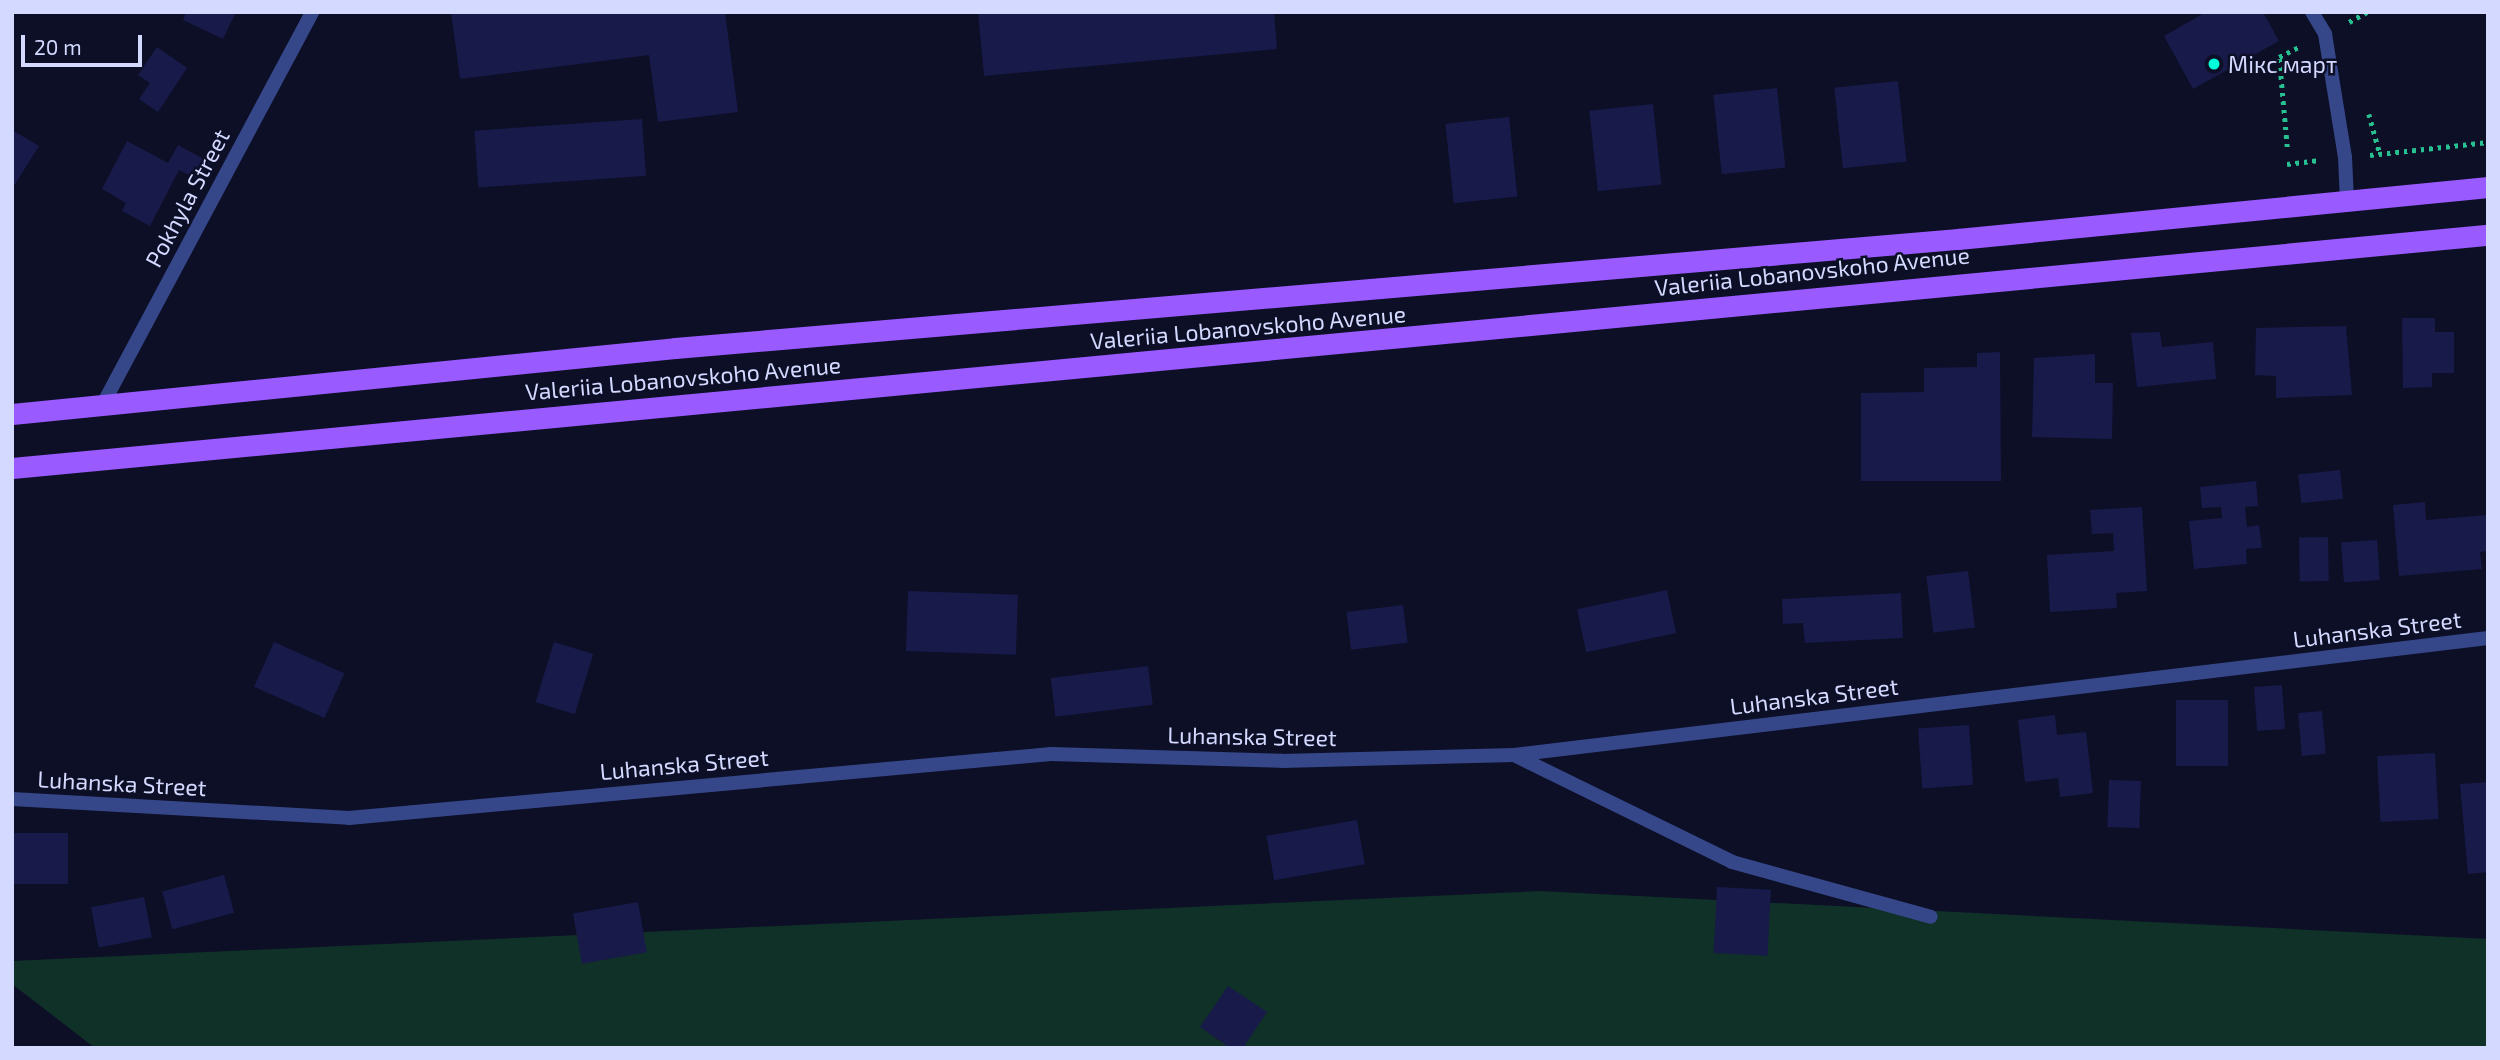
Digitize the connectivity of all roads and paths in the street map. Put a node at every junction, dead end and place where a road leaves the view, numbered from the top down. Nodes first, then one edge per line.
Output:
1 (312, 12) edge
2 (2312, 12) edge
3 (2367, 12) edge
4 (2345, 25) dead end
5 (2488, 142) edge
6 (2345, 156) junction
7 (2287, 164) dead end
8 (2488, 187) edge
9 (2347, 201) junction
10 (2488, 234) edge
11 (103, 404) junction
12 (12, 414) edge
13 (12, 468) edge
14 (2488, 638) edge
15 (1514, 755) junction
16 (12, 799) edge
17 (1931, 917) dead end

1 - 11 street, Pokhyla Street
2 - 6 street
3 - 4 path
5 - 6 path
6 - 7 path
6 - 9 street
8 - 9 main road, Valeriia Lobanovskoho Avenue
9 - 11 main road, Valeriia Lobanovskoho Avenue
10 - 13 main road, Valeriia Lobanovskoho Avenue
11 - 12 main road, Valeriia Lobanovskoho Avenue
14 - 15 street, Luhanska Street
15 - 16 street, Luhanska Street
15 - 17 street

